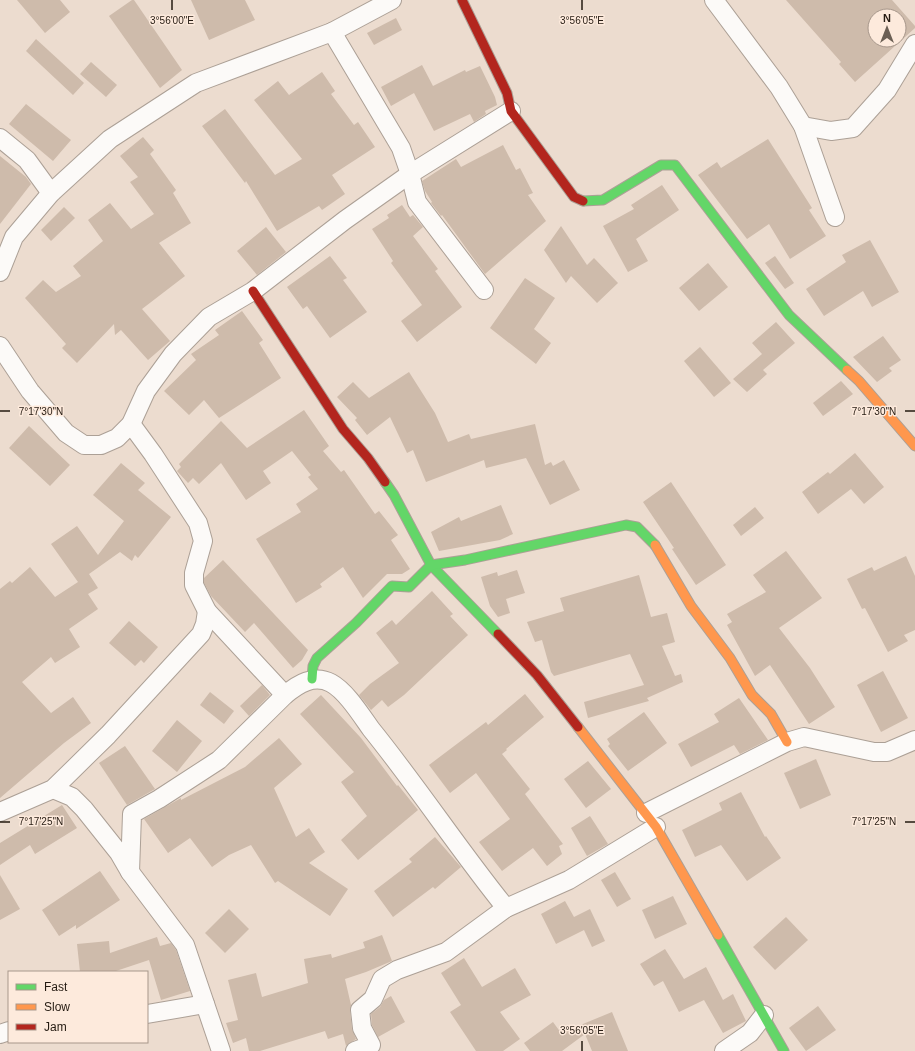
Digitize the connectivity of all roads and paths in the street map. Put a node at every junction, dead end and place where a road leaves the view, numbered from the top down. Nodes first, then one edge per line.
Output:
1 (392, 0) edge
2 (462, 0) edge
3 (714, 0) edge
4 (332, 32) junction
5 (915, 44) edge
6 (511, 111) junction
7 (803, 126) junction
8 (0, 138) edge
9 (410, 174) junction
10 (51, 193) junction
11 (835, 217) dead end
12 (0, 272) edge
13 (253, 290) junction
14 (484, 290) dead end
15 (0, 346) edge
16 (131, 424) junction
17 (915, 446) edge
18 (431, 565) junction
19 (207, 611) junction
20 (312, 679) junction
21 (285, 695) junction
22 (915, 740) edge
23 (787, 742) junction
24 (53, 789) junction
25 (0, 812) edge
26 (651, 820) junction
27 (130, 872) junction
28 (506, 908) junction
29 (205, 1004) junction
30 (148, 1014) edge
31 (764, 1015) junction
32 (221, 1051) edge
33 (355, 1051) edge
34 (724, 1051) edge
35 (784, 1051) edge

1 - 4 street
2 - 6 street
3 - 7 street
4 - 9 street
4 - 10 street
5 - 7 street
6 - 9 street
6 - 17 street
7 - 11 street
8 - 10 street
9 - 13 street
9 - 14 street
10 - 12 street
13 - 16 street
13 - 18 street
15 - 16 street
16 - 19 street
18 - 20 street
18 - 23 street
18 - 26 street
19 - 21 street
19 - 24 street
20 - 21 street
20 - 28 street
21 - 27 street
22 - 23 street
23 - 26 street
24 - 25 street
24 - 27 street
26 - 28 street
26 - 31 street
27 - 29 street
28 - 33 street
29 - 30 street
29 - 32 street
31 - 34 street
31 - 35 street

